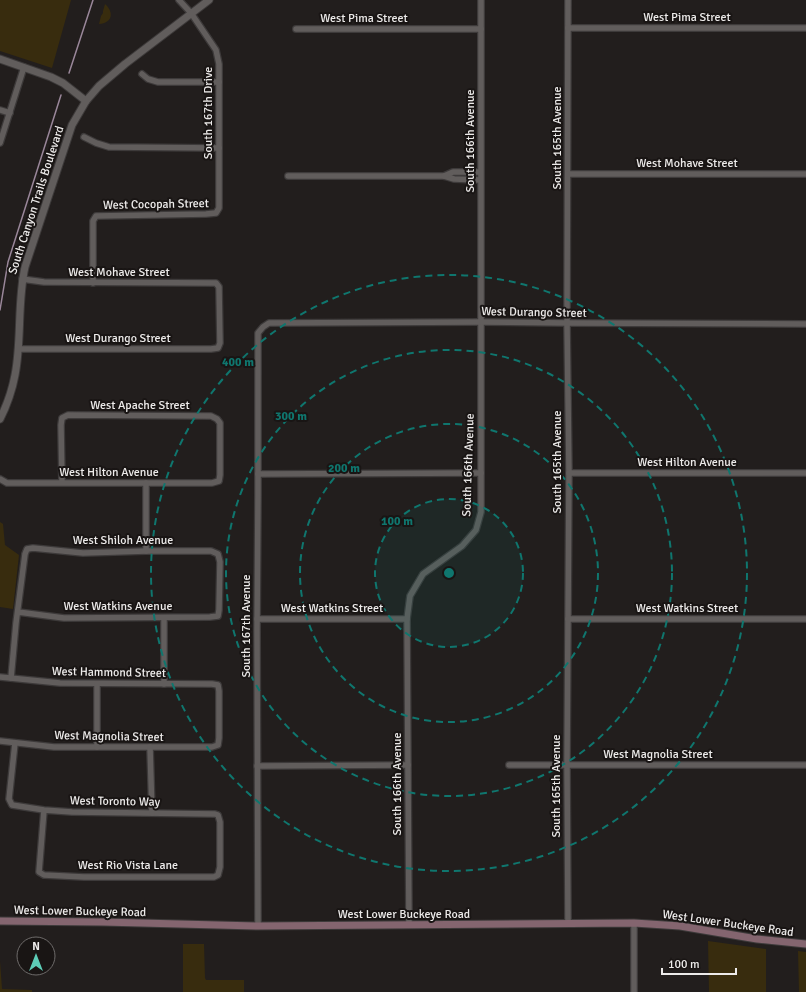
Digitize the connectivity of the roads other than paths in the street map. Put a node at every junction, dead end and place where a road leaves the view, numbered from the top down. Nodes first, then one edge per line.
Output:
1 (179, 0) edge
2 (209, 0) edge
3 (481, 0) edge
4 (568, 0) edge
5 (191, 13) junction
6 (568, 28) junction
7 (806, 28) edge
8 (296, 29) dead end
9 (481, 29) junction
10 (0, 59) edge
11 (24, 67) junction
12 (142, 74) dead end
13 (219, 82) junction
14 (86, 101) junction
15 (0, 110) edge
16 (10, 112) junction
17 (84, 136) dead end
18 (0, 142) edge
19 (219, 148) junction
20 (462, 172) junction
21 (480, 172) junction
22 (568, 174) junction
23 (806, 174) edge
24 (288, 176) dead end
25 (444, 176) junction
26 (462, 179) junction
27 (480, 180) junction
28 (216, 213) joint
29 (22, 279) junction
30 (93, 283) junction
31 (481, 322) junction
32 (567, 323) junction
33 (806, 324) edge
34 (263, 327) joint
35 (218, 348) joint
36 (18, 349) junction
37 (0, 419) edge
38 (481, 473) junction
39 (569, 473) junction
40 (806, 473) edge
41 (258, 474) junction
42 (0, 479) edge
43 (219, 481) joint
44 (62, 483) junction
45 (146, 483) junction
46 (146, 551) junction
47 (18, 612) junction
48 (218, 616) joint
49 (164, 618) junction
50 (407, 619) junction
51 (568, 619) junction
52 (806, 619) edge
53 (257, 620) junction
54 (0, 677) edge
55 (11, 678) junction
56 (97, 684) junction
57 (164, 684) junction
58 (0, 741) edge
59 (15, 743) junction
60 (218, 745) joint
61 (150, 747) junction
62 (97, 748) junction
63 (408, 765) junction
64 (509, 765) dead end
65 (567, 765) junction
66 (806, 765) edge
67 (257, 766) junction
68 (44, 810) junction
69 (152, 813) junction
70 (218, 875) joint
71 (0, 921) edge
72 (634, 923) junction
73 (568, 924) junction
74 (408, 925) junction
75 (258, 926) junction
76 (806, 944) edge
77 (634, 992) edge

1 - 5 street, South 167th Drive
2 - 5 street, South Canyon Trails Boulevard
3 - 9 street, South 166th Avenue
4 - 6 street, South 165th Avenue
5 - 13 street, South 167th Drive
5 - 14 street, South Canyon Trails Boulevard
6 - 7 street, West Pima Street
6 - 22 street, South 165th Avenue
8 - 9 street, West Pima Street
9 - 21 street, South 166th Avenue
10 - 11 street
11 - 14 street
11 - 16 street
12 - 13 street
13 - 19 street, South 167th Drive
14 - 29 street, South Canyon Trails Boulevard
15 - 16 street
16 - 18 street
17 - 19 street
19 - 28 street, South 167th Drive
20 - 21 street
20 - 25 street
20 - 26 street
21 - 27 street, South 166th Avenue
22 - 23 street, West Mohave Street
22 - 32 street, South 165th Avenue
24 - 25 street
25 - 26 street
26 - 27 street
27 - 31 street, South 166th Avenue
28 - 30 street, West Cocopah Street
29 - 30 street, West Mohave Street
29 - 36 street, South Canyon Trails Boulevard
30 - 35 street, West Mohave Street
31 - 32 street, West Durango Street
31 - 34 street, West Durango Street
31 - 38 street, South 166th Avenue
32 - 33 street, West Durango Street
32 - 39 street, South 165th Avenue
34 - 41 street, South 167th Avenue
35 - 36 street, West Durango Street
36 - 37 street, South Canyon Trails Boulevard
38 - 41 street
38 - 50 street, South 166th Avenue
39 - 40 street, West Hilton Avenue
39 - 51 street, South 165th Avenue
41 - 53 street, South 167th Avenue
42 - 44 street, West Hilton Avenue
43 - 44 street, West Apache Street
43 - 45 street, West Hilton Avenue
44 - 45 street, West Hilton Avenue
45 - 46 street
46 - 47 street, West Shiloh Avenue
46 - 48 street, West Shiloh Avenue
47 - 49 street, West Watkins Avenue
47 - 55 street
48 - 49 street, West Watkins Avenue
49 - 57 street
50 - 53 street, West Watkins Street
50 - 63 street, South 166th Avenue
51 - 52 street, West Watkins Street
51 - 65 street, South 165th Avenue
53 - 67 street, South 167th Avenue
54 - 55 street, West Hammond Street
55 - 56 street, West Hammond Street
56 - 57 street, West Hammond Street
56 - 62 street
57 - 60 street, West Hammond Street
58 - 59 street, West Magnolia Street
59 - 62 street, West Magnolia Street
59 - 68 street, West Toronto Way
60 - 61 street, West Magnolia Street
61 - 62 street, West Magnolia Street
61 - 69 street
63 - 67 street
63 - 74 street, South 166th Avenue
64 - 65 street, West Magnolia Street
65 - 66 street, West Magnolia Street
65 - 73 street, South 165th Avenue
67 - 75 street, South 167th Avenue
68 - 69 street, West Toronto Way
68 - 70 street, West Rio Vista Lane
69 - 70 street, West Toronto Way
71 - 75 main road, West Lower Buckeye Road
72 - 73 main road, West Lower Buckeye Road
72 - 76 main road, West Lower Buckeye Road
72 - 77 street
73 - 74 main road, West Lower Buckeye Road
74 - 75 main road, West Lower Buckeye Road

